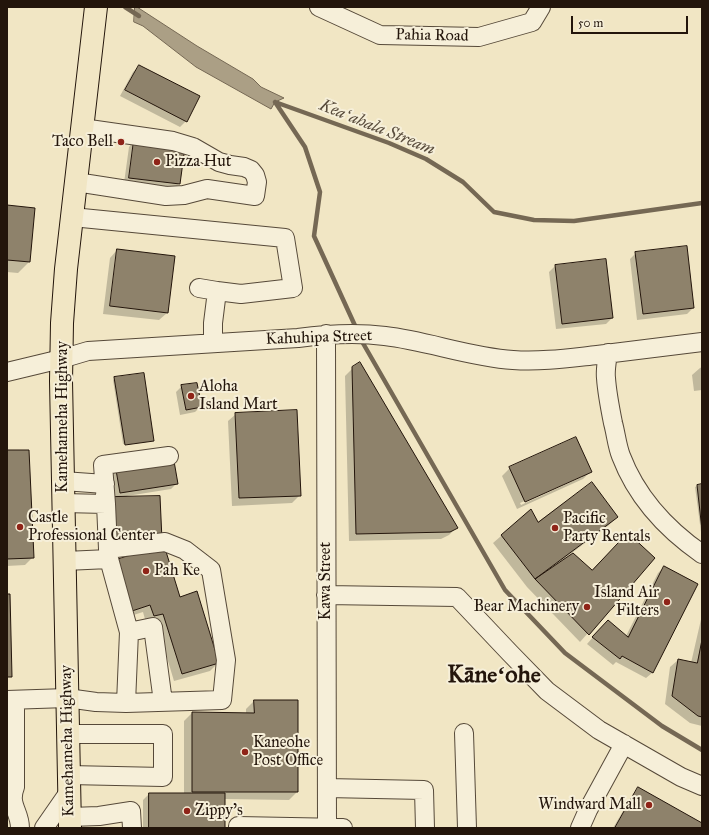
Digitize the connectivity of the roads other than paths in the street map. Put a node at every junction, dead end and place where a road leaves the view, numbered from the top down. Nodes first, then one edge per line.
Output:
1 (96, 7) edge
2 (319, 7) edge
3 (541, 7) edge
4 (82, 128) junction
5 (76, 182) junction
6 (72, 217) junction
7 (199, 288) dead end
8 (217, 291) junction
9 (326, 334) junction
10 (702, 342) edge
11 (213, 343) junction
12 (608, 354) junction
13 (62, 359) junction
14 (7, 372) edge
15 (169, 456) dead end
16 (63, 481) junction
17 (104, 484) junction
18 (63, 503) junction
19 (106, 504) junction
20 (109, 554) junction
21 (702, 554) edge
22 (64, 561) junction
23 (326, 595) junction
24 (129, 632) junction
25 (67, 698) junction
26 (11, 700) edge
27 (163, 702) junction
28 (126, 703) junction
29 (464, 733) dead end
30 (68, 734) junction
31 (624, 744) junction
32 (69, 784) junction
33 (702, 786) edge
34 (11, 787) edge
35 (327, 788) junction
36 (70, 822) edge
37 (238, 827) edge
38 (20, 828) edge
39 (44, 828) edge
40 (132, 828) edge
41 (307, 828) edge
42 (332, 828) edge
43 (425, 828) edge
44 (467, 828) edge
45 (580, 828) edge

1 - 4 main road, Kamehameha Highway
2 - 3 street, Pahia Road
4 - 5 main road, Kamehameha Highway
4 - 5 street
5 - 6 main road, Kamehameha Highway
6 - 8 street
6 - 13 main road, Kamehameha Highway
7 - 8 street
8 - 11 street
9 - 11 street, Kahuhipa Street
9 - 12 street, Kahuhipa Street
9 - 23 street, Kawa Street
10 - 12 street, Kahuhipa Street
11 - 13 street, Kahuhipa Street
12 - 21 street
13 - 14 street, Kahuhipa Street
13 - 16 main road, Kamehameha Highway
15 - 17 street
16 - 17 street
16 - 18 main road, Kamehameha Highway
17 - 19 street
18 - 19 street
18 - 22 main road, Kamehameha Highway
19 - 20 street
20 - 22 street
20 - 24 street
20 - 27 street
22 - 25 main road, Kamehameha Highway
23 - 31 street
23 - 35 street, Kawa Street
24 - 27 street
24 - 28 street
25 - 26 street
25 - 28 street
25 - 30 main road, Kamehameha Highway
26 - 34 street
27 - 28 street
29 - 44 street
30 - 32 main road, Kamehameha Highway
30 - 32 street
31 - 33 street
31 - 45 street
32 - 36 main road, Kamehameha Highway
32 - 39 street
34 - 38 street
35 - 42 street, Kawa Street
35 - 43 street
36 - 40 street
37 - 41 street
41 - 42 street

